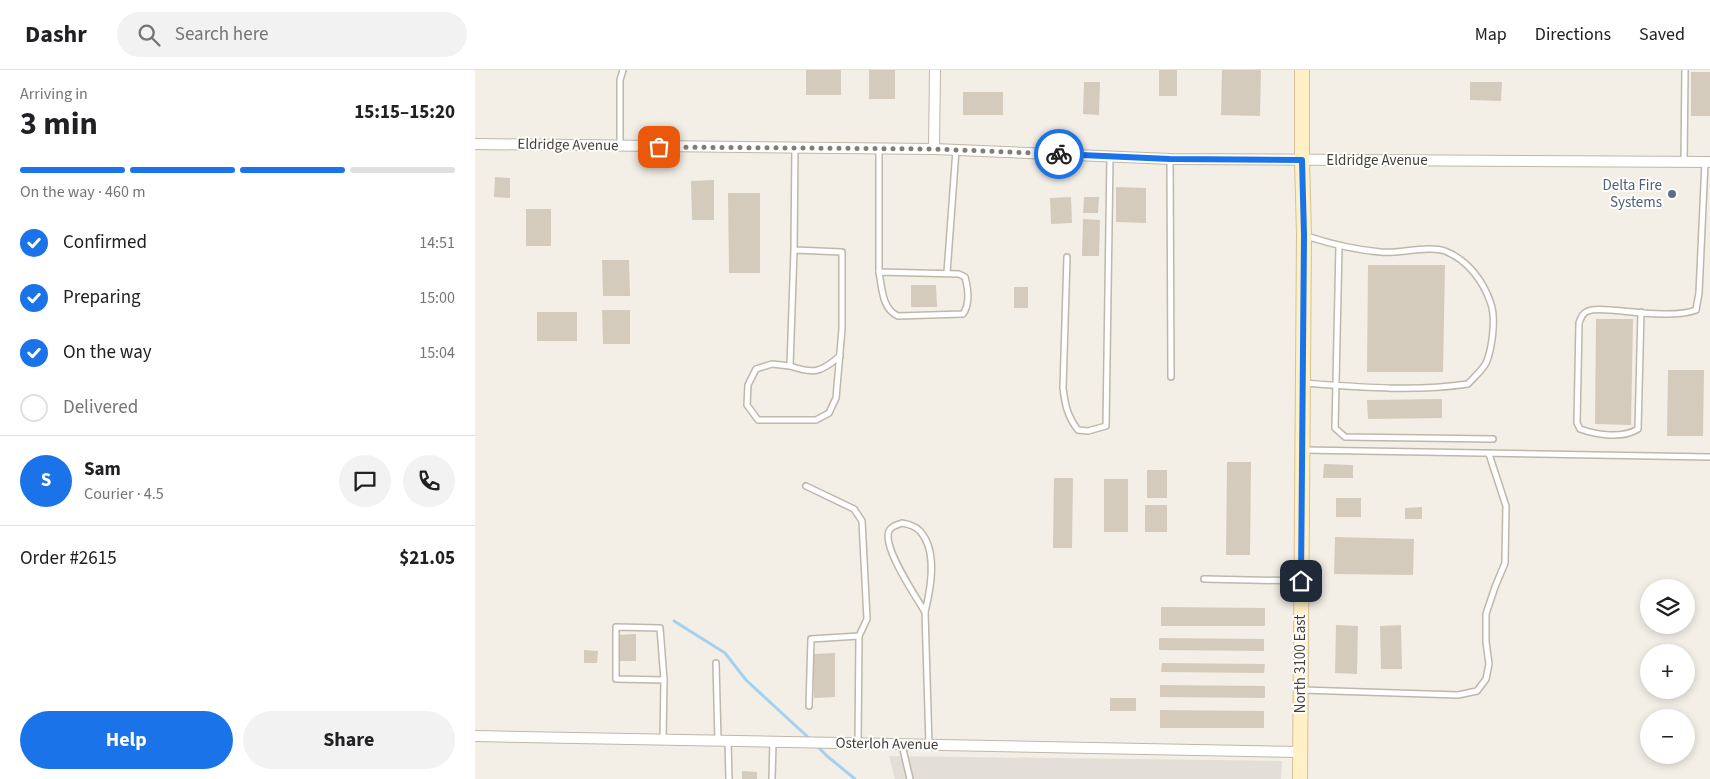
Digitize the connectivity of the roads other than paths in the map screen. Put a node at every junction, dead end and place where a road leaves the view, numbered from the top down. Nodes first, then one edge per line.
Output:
1 (623, 70) edge
2 (935, 70) edge
3 (1302, 70) edge
4 (1685, 70) edge
5 (475, 144) edge
6 (620, 146) junction
7 (795, 148) junction
8 (879, 149) junction
9 (934, 149) junction
10 (956, 150) junction
11 (1110, 156) junction
12 (1170, 159) junction
13 (1302, 160) junction
14 (1684, 162) junction
15 (1707, 162) edge
16 (1304, 235) junction
17 (1339, 246) junction
18 (794, 250) junction
19 (1067, 257) dead end
20 (879, 272) junction
21 (947, 273) junction
22 (1641, 312) junction
23 (840, 356) junction
24 (790, 366) junction
25 (1171, 377) dead end
26 (1303, 383) junction
27 (1337, 385) junction
28 (1493, 439) dead end
29 (1302, 450) junction
30 (1489, 454) junction
31 (1710, 457) edge
32 (806, 486) dead end
33 (1204, 579) dead end
34 (1301, 581) junction
35 (925, 612) junction
36 (859, 636) junction
37 (717, 663) dead end
38 (664, 680) junction
39 (1300, 690) junction
40 (809, 706) dead end
41 (475, 736) edge
42 (663, 740) junction
43 (723, 741) junction
44 (773, 742) junction
45 (858, 743) junction
46 (902, 744) junction
47 (929, 745) junction
48 (1300, 752) junction
49 (729, 779) edge
50 (772, 779) edge
51 (910, 779) edge
52 (1300, 779) edge

1 - 6 lane
2 - 9 street
3 - 13 main road, North 3100 East
4 - 14 lane
5 - 6 street, Eldridge Avenue
6 - 7 street, Eldridge Avenue
7 - 8 street, Eldridge Avenue
7 - 18 lane
8 - 9 street, Eldridge Avenue
8 - 20 lane
9 - 10 street, Eldridge Avenue
10 - 11 street, Eldridge Avenue
10 - 21 lane
11 - 12 street, Eldridge Avenue
11 - 19 lane
12 - 13 street, Eldridge Avenue
12 - 25 lane
13 - 14 street, Eldridge Avenue
13 - 16 main road, North 3100 East
14 - 15 street, Eldridge Avenue
15 - 22 lane
16 - 17 lane
16 - 26 main road, North 3100 East
17 - 27 lane
17 - 27 lane
18 - 23 lane
18 - 24 lane
20 - 21 lane
20 - 21 lane
22 - 22 lane
23 - 24 lane
23 - 24 lane
26 - 27 lane
26 - 29 main road, North 3100 East
27 - 28 lane
29 - 30 lane
29 - 34 main road, North 3100 East
30 - 31 lane
30 - 39 lane
32 - 36 lane
33 - 34 lane
34 - 39 main road, North 3100 East
35 - 35 lane
35 - 47 lane
36 - 40 lane
36 - 45 lane
37 - 43 lane
38 - 38 lane
38 - 42 lane
39 - 48 main road, North 3100 East
41 - 42 street, Osterloh Avenue
42 - 43 street, Osterloh Avenue
43 - 44 street, Osterloh Avenue
43 - 49 lane
44 - 45 street, Osterloh Avenue
44 - 50 lane
45 - 46 street, Osterloh Avenue
46 - 47 street, Osterloh Avenue
46 - 51 lane
47 - 48 street, Osterloh Avenue
48 - 52 main road, North 3100 East

